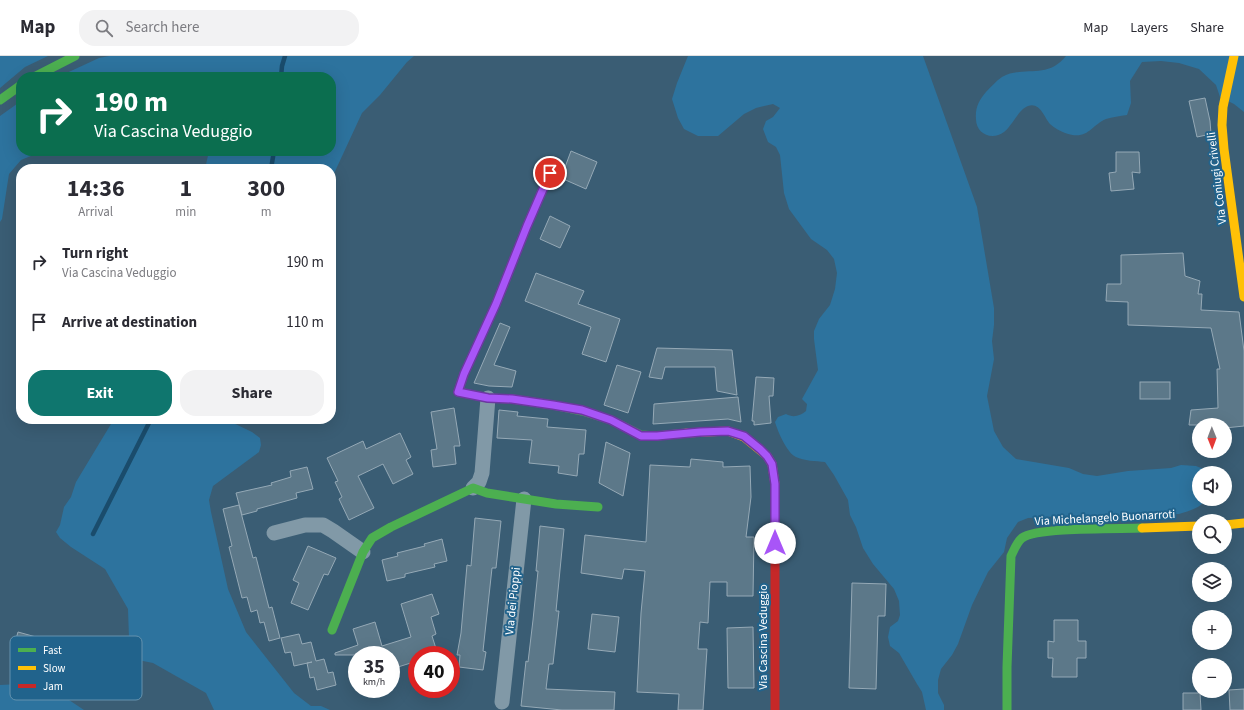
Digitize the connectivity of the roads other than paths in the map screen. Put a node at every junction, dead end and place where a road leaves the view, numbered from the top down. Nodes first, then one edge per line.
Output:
1 (75, 56) edge
2 (1234, 56) edge
3 (44, 72) edge
4 (16, 89) edge
5 (0, 100) edge
6 (550, 173) dead end
7 (1244, 297) edge
8 (488, 398) junction
9 (473, 488) junction
10 (524, 499) junction
11 (598, 507) dead end
12 (1244, 524) edge
13 (1232, 525) edge
14 (1192, 526) edge
15 (274, 533) dead end
16 (363, 552) junction
17 (332, 630) dead end
18 (502, 702) dead end
19 (775, 710) edge
20 (1007, 710) edge

1 - 3 street
2 - 7 street, Via Coniugi Crivelli
4 - 5 street
6 - 8 street, Via Cascina Veduggio
8 - 9 street
8 - 19 street, Via Cascina Veduggio
9 - 10 street
9 - 16 street
10 - 11 street
10 - 18 street, Via dei Pioppi
12 - 13 street
14 - 20 street, Via Michelangelo Buonarroti
15 - 16 street
16 - 17 street

